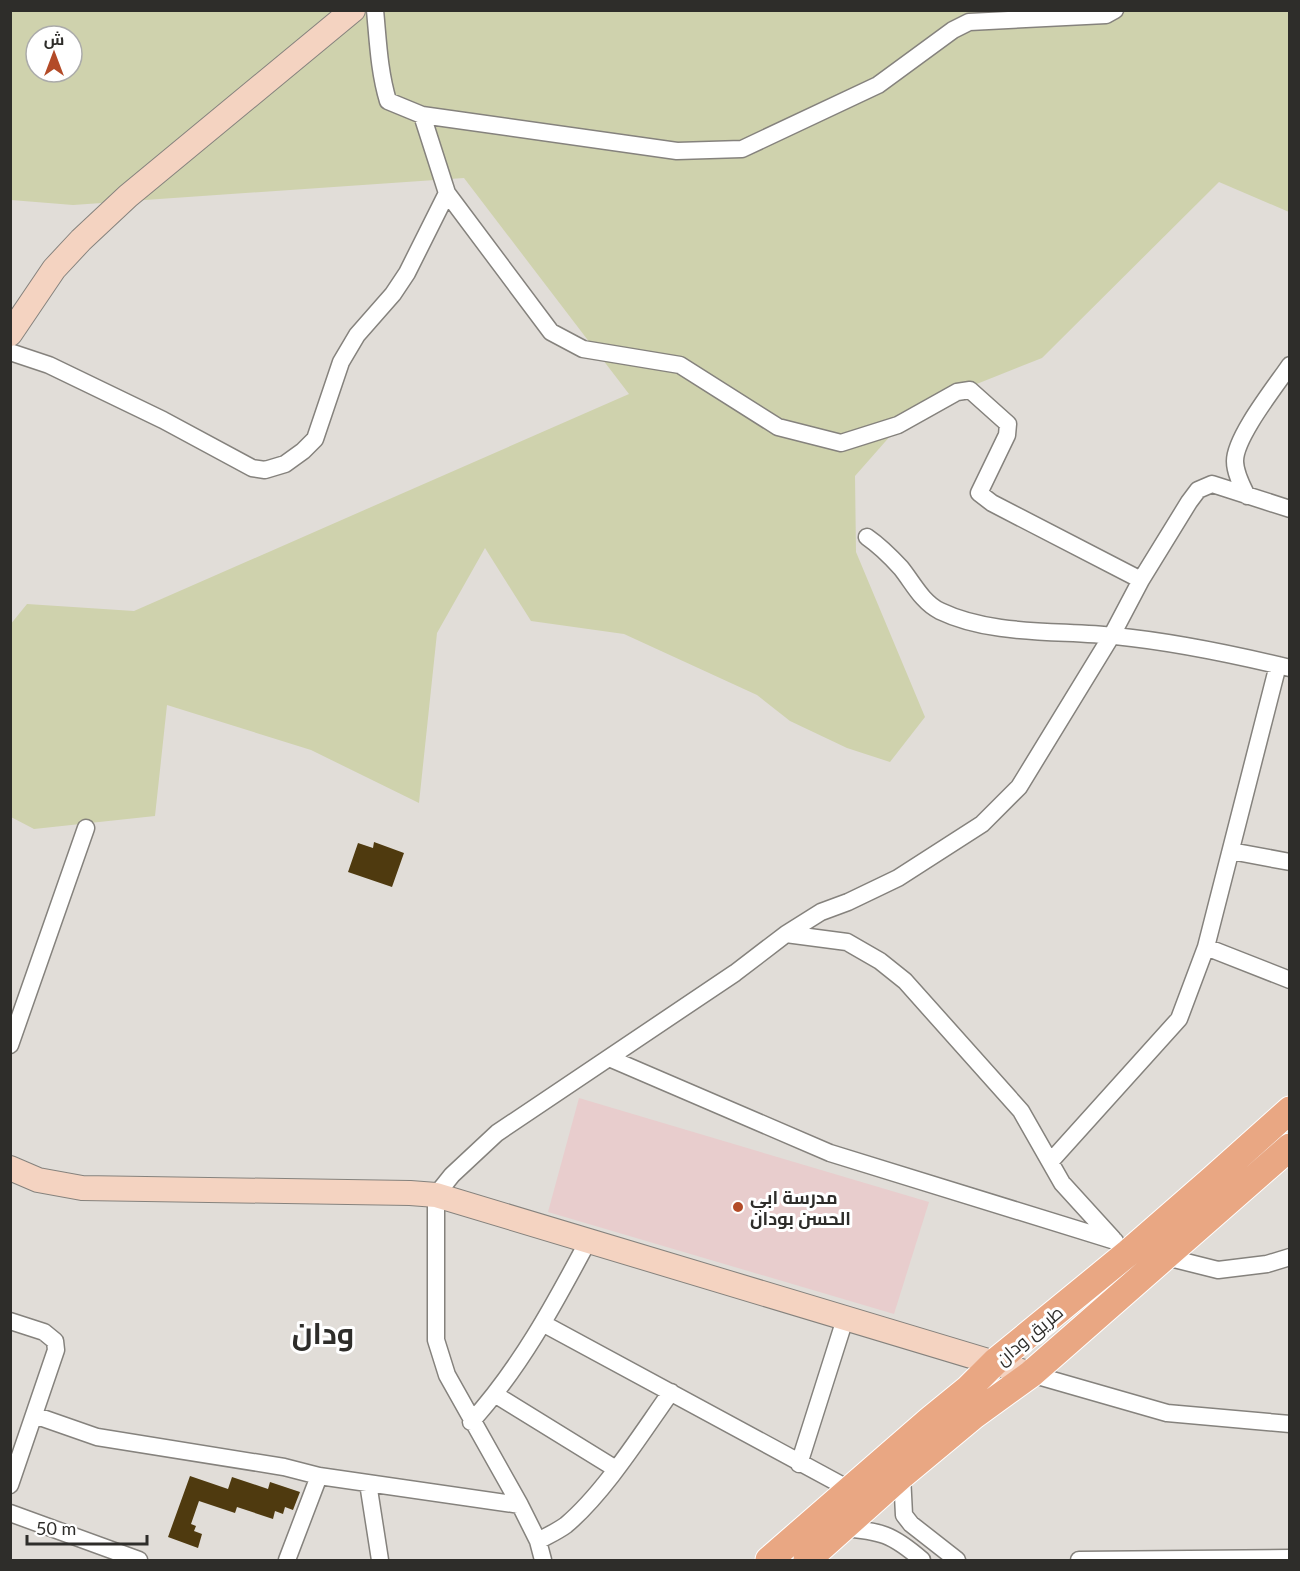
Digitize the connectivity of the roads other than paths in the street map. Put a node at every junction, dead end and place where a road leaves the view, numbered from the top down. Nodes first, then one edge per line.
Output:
1 (353, 10) edge
2 (375, 10) edge
3 (1116, 10) edge
4 (422, 115) junction
5 (447, 193) junction
6 (10, 334) edge
7 (10, 352) edge
8 (1290, 365) edge
9 (1247, 496) junction
10 (1290, 509) edge
11 (867, 537) dead end
12 (1141, 580) junction
13 (1112, 635) junction
14 (1284, 667) edge
15 (86, 828) dead end
16 (1231, 851) junction
17 (1290, 862) edge
18 (786, 934) junction
19 (1206, 947) junction
20 (1290, 980) edge
21 (10, 1045) edge
22 (609, 1058) junction
23 (1290, 1110) edge
24 (1290, 1147) edge
25 (1051, 1161) junction
26 (10, 1168) edge
27 (436, 1195) junction
28 (588, 1241) junction
29 (1121, 1247) junction
30 (1166, 1257) junction
31 (1290, 1257) edge
32 (845, 1319) junction
33 (10, 1321) edge
34 (544, 1324) junction
35 (995, 1362) junction
36 (1031, 1374) junction
37 (671, 1392) junction
38 (496, 1395) junction
39 (34, 1415) junction
40 (471, 1422) junction
41 (1290, 1424) edge
42 (799, 1464) junction
43 (616, 1469) junction
44 (902, 1475) junction
45 (319, 1476) junction
46 (368, 1483) junction
47 (10, 1485) edge
48 (849, 1490) junction
49 (520, 1505) junction
50 (10, 1513) edge
51 (842, 1528) junction
52 (538, 1541) junction
53 (1290, 1558) edge
54 (139, 1560) edge
55 (287, 1560) edge
56 (380, 1560) edge
57 (543, 1560) edge
58 (769, 1560) edge
59 (807, 1560) edge
60 (922, 1560) edge
61 (957, 1560) edge
62 (1079, 1560) edge

1 - 6 street
2 - 4 street
3 - 4 street
4 - 5 street
5 - 7 street
5 - 12 street
8 - 9 street
9 - 10 street
9 - 12 street
11 - 13 street
12 - 13 street
13 - 14 street
13 - 18 street
14 - 16 street
15 - 21 street
16 - 17 street
16 - 19 street
18 - 22 street
18 - 25 street
19 - 20 street
19 - 25 street
22 - 27 street
22 - 29 street
23 - 29 main road, طريق ودان
24 - 30 main road, طريق ودان
25 - 29 street
26 - 27 street
27 - 28 street
27 - 40 street
28 - 32 street
28 - 34 street
29 - 35 main road, طريق ودان
30 - 31 street
30 - 36 main road, طريق ودان
32 - 35 street
32 - 42 street
33 - 39 street
34 - 37 street
34 - 38 street
35 - 36 street
35 - 48 main road, طريق ودان
36 - 41 street
36 - 44 main road, طريق ودان
37 - 42 street
37 - 43 street
38 - 40 street
38 - 43 street
39 - 45 street
39 - 47 street
40 - 49 street
42 - 48 street
43 - 52 street
44 - 51 main road, طريق ودان
44 - 61 street
45 - 46 street
45 - 55 street
46 - 49 street
46 - 56 street
48 - 58 main road, طريق ودان
49 - 52 street
50 - 54 street
51 - 59 main road, طريق ودان
51 - 60 street
52 - 57 street
53 - 62 street

